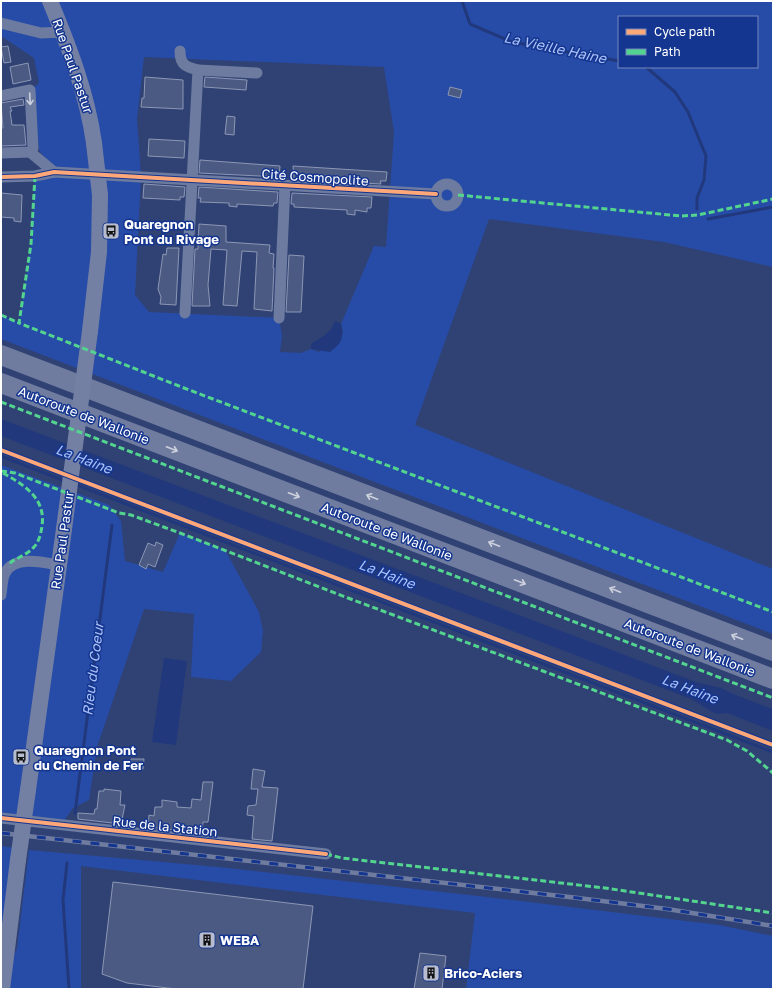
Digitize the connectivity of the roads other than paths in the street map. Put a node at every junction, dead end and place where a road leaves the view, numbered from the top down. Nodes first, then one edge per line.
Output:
1 (50, 1) edge
2 (1, 22) edge
3 (63, 32) junction
4 (180, 51) dead end
5 (198, 70) junction
6 (257, 74) dead end
7 (1, 96) edge
8 (31, 150) junction
9 (1, 153) edge
10 (54, 172) junction
11 (1, 177) edge
12 (192, 179) junction
13 (285, 185) junction
14 (436, 194) dead end
15 (186, 313) dead end
16 (278, 318) dead end
17 (1, 355) edge
18 (1, 383) edge
19 (58, 565) junction
20 (1, 595) edge
21 (773, 650) edge
22 (773, 679) edge
23 (1, 818) edge
24 (326, 854) dead end
25 (2, 989) edge

1 - 3 main road, Rue Paul Pastur
2 - 3 street
3 - 19 main road, Rue Paul Pastur, bridge
4 - 5 street
5 - 6 street
5 - 12 street
7 -> 8 street
8 - 9 street
8 - 10 street
10 - 11 street, Cité Cosmopolite
10 - 12 street, Cité Cosmopolite
12 - 13 street, Cité Cosmopolite
12 - 15 street
13 - 14 street, Cité Cosmopolite
13 - 16 street, Cité Cosmopolite
21 -> 17 highway, Autoroute de Wallonie
18 -> 22 highway, Autoroute de Wallonie
19 - 20 street
19 - 25 main road, Rue Paul Pastur, bridge
23 - 24 street, Rue de la Station

